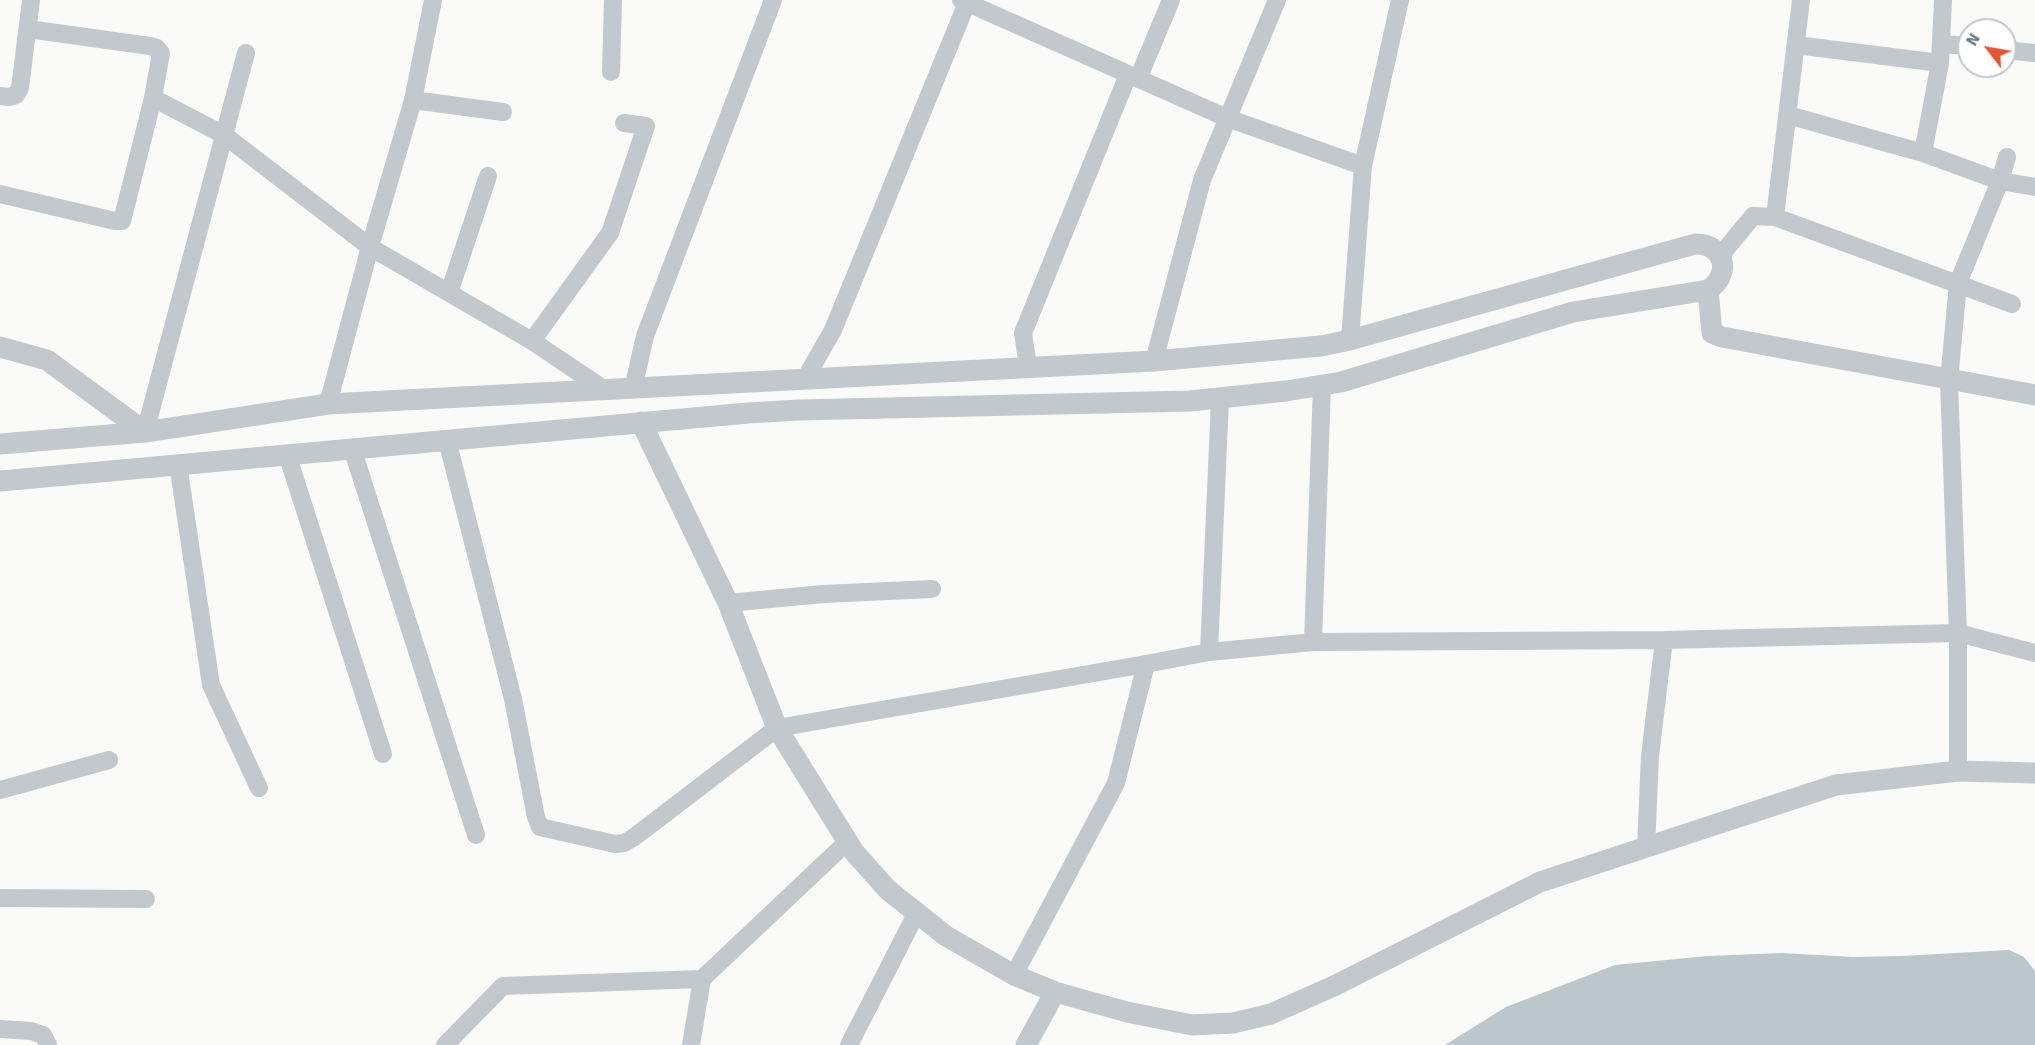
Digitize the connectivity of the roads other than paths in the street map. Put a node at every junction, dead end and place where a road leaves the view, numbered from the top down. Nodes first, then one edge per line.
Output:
1 (31, 0) edge
2 (433, 0) edge
3 (613, 0) edge
4 (773, 0) edge
5 (1171, 0) edge
6 (1277, 0) edge
7 (1801, 0) edge
8 (1943, 0) edge
9 (966, 1) edge
10 (1396, 1) edge
11 (28, 29) junction
12 (1941, 44) junction
13 (1796, 45) junction
14 (1957, 45) edge
15 (2017, 51) edge
16 (2035, 52) edge
17 (246, 53) dead end
18 (1940, 63) junction
19 (611, 72) dead end
20 (1133, 77) junction
21 (0, 96) edge
22 (153, 98) junction
23 (413, 100) junction
24 (503, 112) dead end
25 (1788, 115) junction
26 (1227, 118) junction
27 (624, 123) dead end
28 (224, 135) junction
29 (1923, 153) junction
30 (2007, 157) dead end
31 (1363, 166) junction
32 (488, 176) dead end
33 (2000, 182) junction
34 (2035, 187) edge
35 (0, 194) edge
36 (1775, 217) junction
37 (370, 247) junction
38 (1720, 256) junction
39 (1958, 283) junction
40 (1708, 290) junction
41 (449, 293) junction
42 (2012, 304) dead end
43 (532, 340) junction
44 (1350, 340) junction
45 (0, 347) edge
46 (1154, 361) junction
47 (1028, 368) junction
48 (806, 379) junction
49 (748, 381) junction
50 (1949, 381) junction
51 (1322, 385) junction
52 (633, 389) junction
53 (605, 390) junction
54 (2035, 395) edge
55 (1220, 399) junction
56 (328, 404) junction
57 (748, 413) junction
58 (641, 422) junction
59 (145, 432) junction
60 (447, 440) junction
61 (0, 444) edge
62 (352, 448) junction
63 (287, 454) junction
64 (178, 464) junction
65 (0, 481) edge
66 (932, 589) dead end
67 (728, 603) junction
68 (1958, 633) junction
69 (1664, 640) junction
70 (1313, 642) junction
71 (1209, 652) junction
72 (2035, 653) edge
73 (1146, 664) junction
74 (777, 728) junction
75 (383, 754) dead end
76 (109, 760) dead end
77 (1958, 771) junction
78 (2035, 773) edge
79 (259, 788) dead end
80 (0, 790) edge
81 (476, 835) dead end
82 (847, 842) junction
83 (1646, 848) junction
84 (0, 898) edge
85 (146, 899) dead end
86 (917, 912) junction
87 (1014, 975) junction
88 (702, 979) junction
89 (1055, 992) junction
90 (0, 1029) edge
91 (48, 1045) edge
92 (445, 1045) edge
93 (691, 1045) edge
94 (849, 1045) edge
95 (1026, 1045) edge

1 - 11 street
2 - 23 street
3 - 19 street
4 - 52 street
5 - 20 street
6 - 26 street
7 - 13 street
8 - 12 street
9 - 20 street
9 - 48 street
10 - 31 street
11 - 21 street
11 - 22 street
12 - 14 street
12 - 18 street
13 - 18 street
13 - 25 street
15 - 16 street
17 - 28 street
18 - 29 street
20 - 26 street
20 - 47 street
22 - 28 street
22 - 35 street
23 - 24 street
23 - 37 street
25 - 29 street
25 - 36 street
26 - 31 street
26 - 46 street
27 - 43 street
28 - 37 street
28 - 59 street
29 - 33 street
30 - 33 street
31 - 44 street
32 - 41 street
33 - 34 street
33 - 39 street
36 - 38 street
36 - 39 street
37 - 41 street
37 - 56 street
38 - 40 street
38 - 44 street
39 - 42 street
39 - 50 street
40 - 50 street
40 - 51 street
41 - 43 street
43 - 53 street
44 - 46 street
45 - 59 street
46 - 47 street
47 - 48 street
48 - 49 street
49 - 52 street
49 - 57 street
50 - 54 street
50 - 68 street
51 - 55 street
51 - 70 street
52 - 53 street
53 - 56 street
55 - 57 street
55 - 71 street
56 - 59 street
57 - 58 street
58 - 60 street
58 - 67 street
59 - 61 street
60 - 62 street
60 - 74 street
62 - 63 street
62 - 81 street
63 - 64 street
63 - 75 street
64 - 65 street
64 - 79 street
66 - 67 street
67 - 74 street
68 - 69 street
68 - 72 street
68 - 77 street
69 - 70 street
69 - 83 street
70 - 71 street
71 - 73 street
73 - 74 street
73 - 87 street
74 - 82 street
76 - 80 street
77 - 78 street
77 - 83 street
82 - 86 street
82 - 88 street
83 - 89 street
84 - 85 street
86 - 87 street
86 - 94 street
87 - 89 street
88 - 92 street
88 - 93 street
89 - 95 street
90 - 91 street

